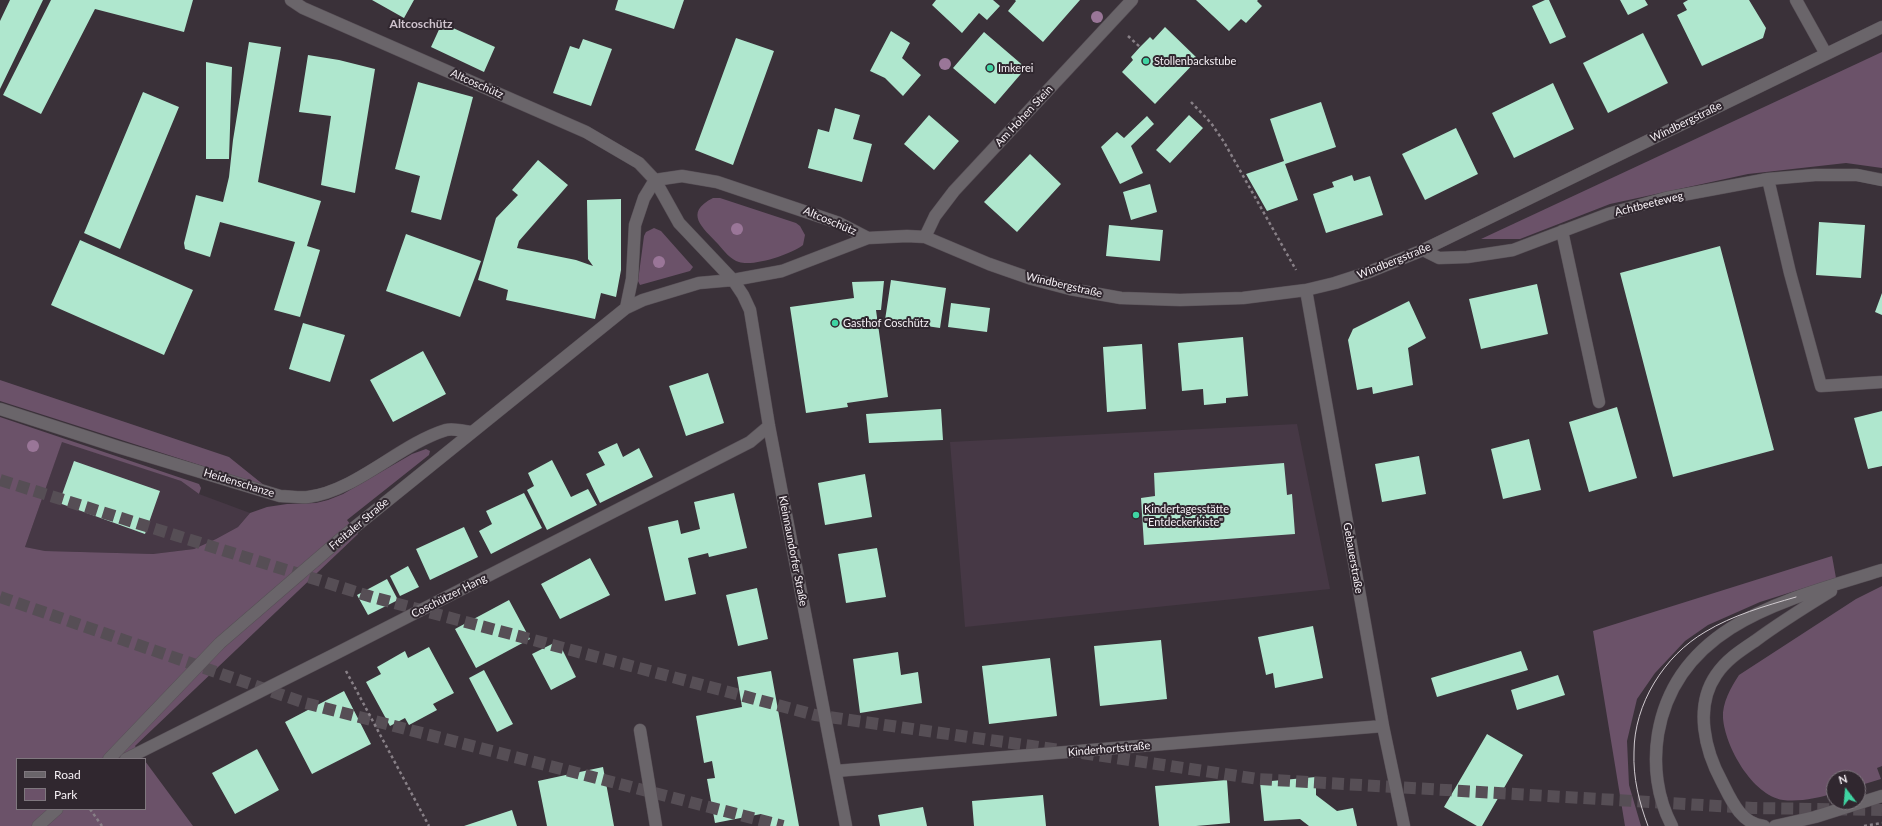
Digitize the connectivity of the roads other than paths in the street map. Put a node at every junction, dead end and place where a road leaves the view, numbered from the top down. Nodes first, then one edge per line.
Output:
1 (291, 0) edge
2 (1132, 0) edge
3 (1796, 0) edge
4 (1882, 27) edge
5 (1826, 54) junction
6 (1768, 178) junction
7 (655, 180) junction
8 (1882, 180) edge
9 (1562, 231) junction
10 (926, 237) junction
11 (868, 238) junction
12 (1423, 250) junction
13 (733, 280) junction
14 (1306, 290) junction
15 (626, 308) junction
16 (1882, 382) edge
17 (1599, 402) dead end
18 (0, 409) edge
19 (769, 426) junction
20 (471, 432) junction
21 (1882, 570) edge
22 (1844, 582) junction
23 (1383, 726) junction
24 (640, 730) dead end
25 (110, 758) edge
26 (128, 758) edge
27 (836, 772) junction
28 (1882, 796) edge
29 (56, 810) edge
30 (1749, 822) junction
31 (38, 826) edge
32 (656, 826) edge
33 (846, 826) edge
34 (1404, 826) edge
35 (1672, 826) edge
36 (1737, 826) edge
37 (1764, 826) edge
38 (1775, 826) edge

1 - 7 street, Altcoschütz
2 - 10 street, Am Hohen Stein
3 - 5 street
4 - 5 street, Windbergstraße
5 - 12 street, Windbergstraße
6 - 8 street, Achtbeeteweg
6 - 9 street, Achtbeeteweg
6 - 16 street
7 - 11 street, Altcoschütz
7 - 13 street, Altcoschütz
7 - 15 street
9 - 12 street, Achtbeeteweg
9 - 17 street
10 - 11 street, Windbergstraße
10 - 14 street, Windbergstraße
11 - 13 street, Altcoschütz
12 - 14 street, Windbergstraße
13 - 15 street, Altcoschütz
13 - 19 street, Kleinnaundorfer Straße
14 - 23 street, Gebauerstraße
15 - 20 street, Freitaler Straße
18 - 20 street, Heidenschanze
19 - 26 street, Coschützer Hang
19 - 27 street, Kleinnaundorfer Straße
20 - 25 street, Freitaler Straße
21 - 22 street
22 - 30 street
22 - 35 street
23 - 27 street, Kinderhortstraße
23 - 34 street, Gebauerstraße
24 - 32 street
27 - 33 street, Kleinnaundorfer Straße
28 - 38 street
29 - 31 street
30 - 36 street
30 - 37 street

